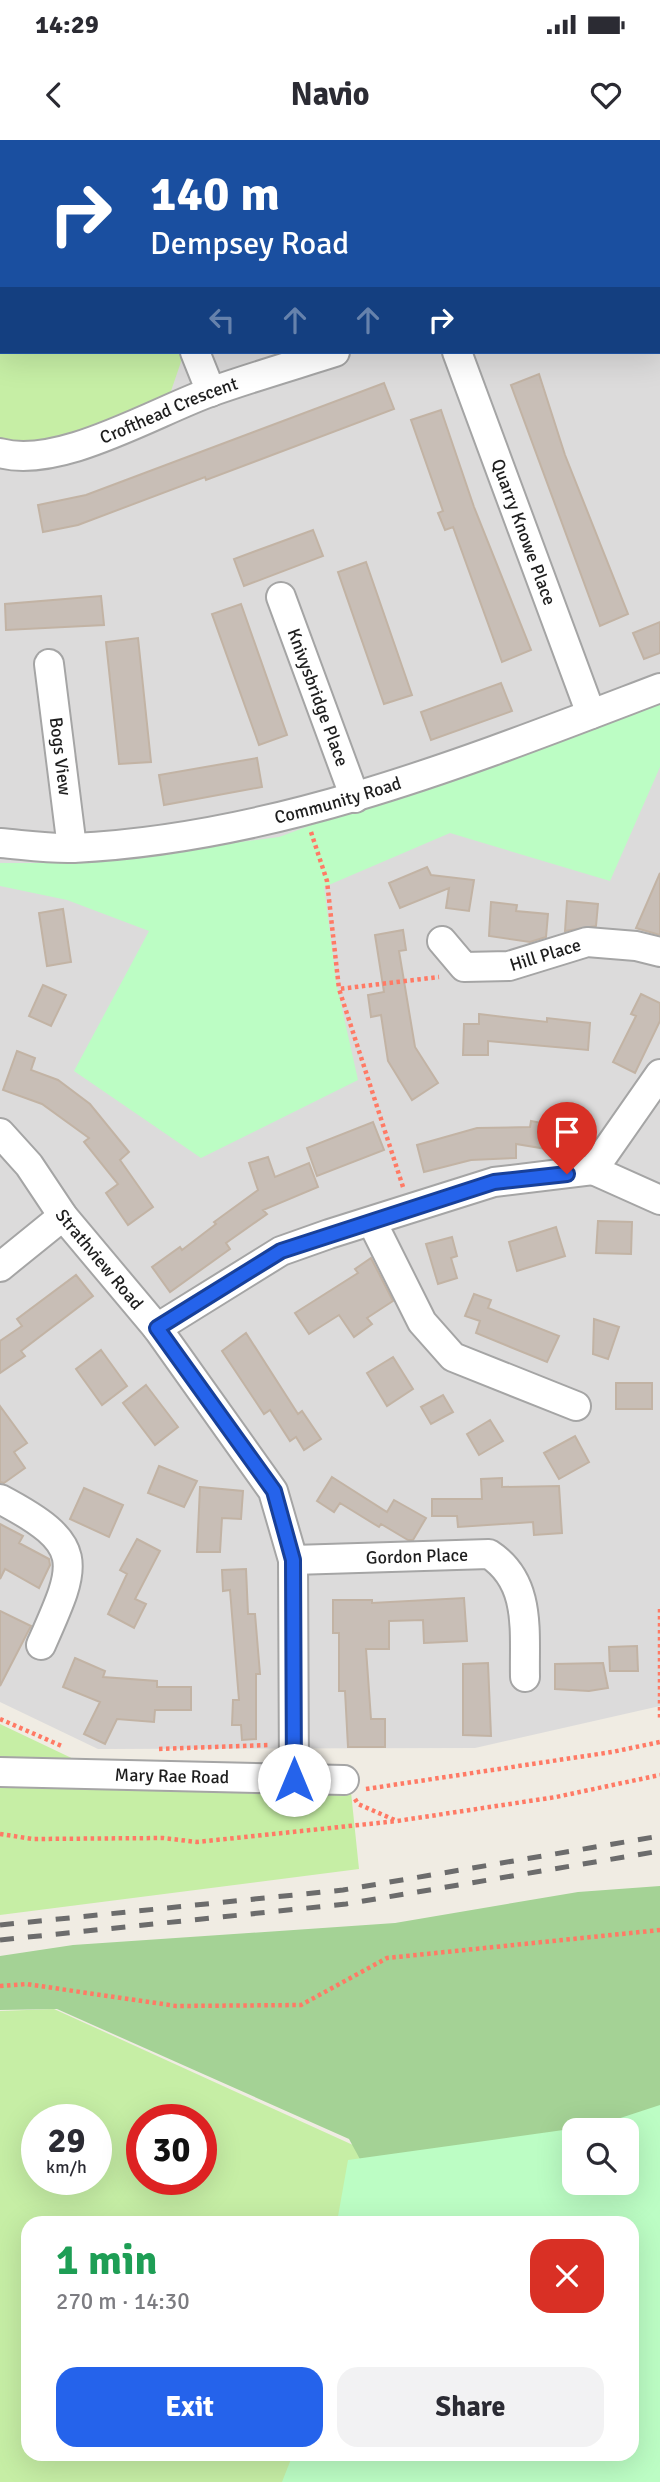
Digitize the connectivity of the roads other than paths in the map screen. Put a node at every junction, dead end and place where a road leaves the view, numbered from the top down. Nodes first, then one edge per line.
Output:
1 (196, 354) edge
2 (329, 354) edge
3 (458, 354) edge
4 (211, 392) junction
5 (0, 453) edge
6 (281, 597) dead end
7 (49, 664) dead end
8 (660, 688) edge
9 (591, 714) junction
10 (355, 798) junction
11 (0, 843) edge
12 (72, 848) junction
13 (443, 940) dead end
14 (660, 952) edge
15 (660, 1074) edge
16 (0, 1133) edge
17 (593, 1170) junction
18 (660, 1200) edge
19 (63, 1216) junction
20 (372, 1222) junction
21 (0, 1267) edge
22 (157, 1328) junction
23 (576, 1406) dead end
24 (0, 1499) edge
25 (293, 1560) junction
26 (41, 1645) dead end
27 (525, 1677) dead end
28 (0, 1772) edge
29 (294, 1780) junction
30 (348, 1786) road end

1 - 4 street
2 - 4 street, Crofthead Crescent
3 - 9 street, Quarry Knowe Place
4 - 5 street, Crofthead Crescent
6 - 10 street, Knivysbridge Place
7 - 12 street, Bogs View
8 - 9 street, Community Road
9 - 10 street, Community Road
10 - 12 street, Community Road
11 - 12 street, Community Road
13 - 14 street, Hill Place
15 - 17 street
16 - 19 street, Strathview Road
17 - 18 street
17 - 20 street
19 - 21 street
19 - 22 street, Strathview Road
20 - 22 street
20 - 23 street
22 - 25 street, Strathview Road
24 - 26 street
25 - 27 street, Gordon Place
25 - 29 street, Strathview Road
28 - 29 street, Mary Rae Road
29 - 30 street, Mary Rae Road

